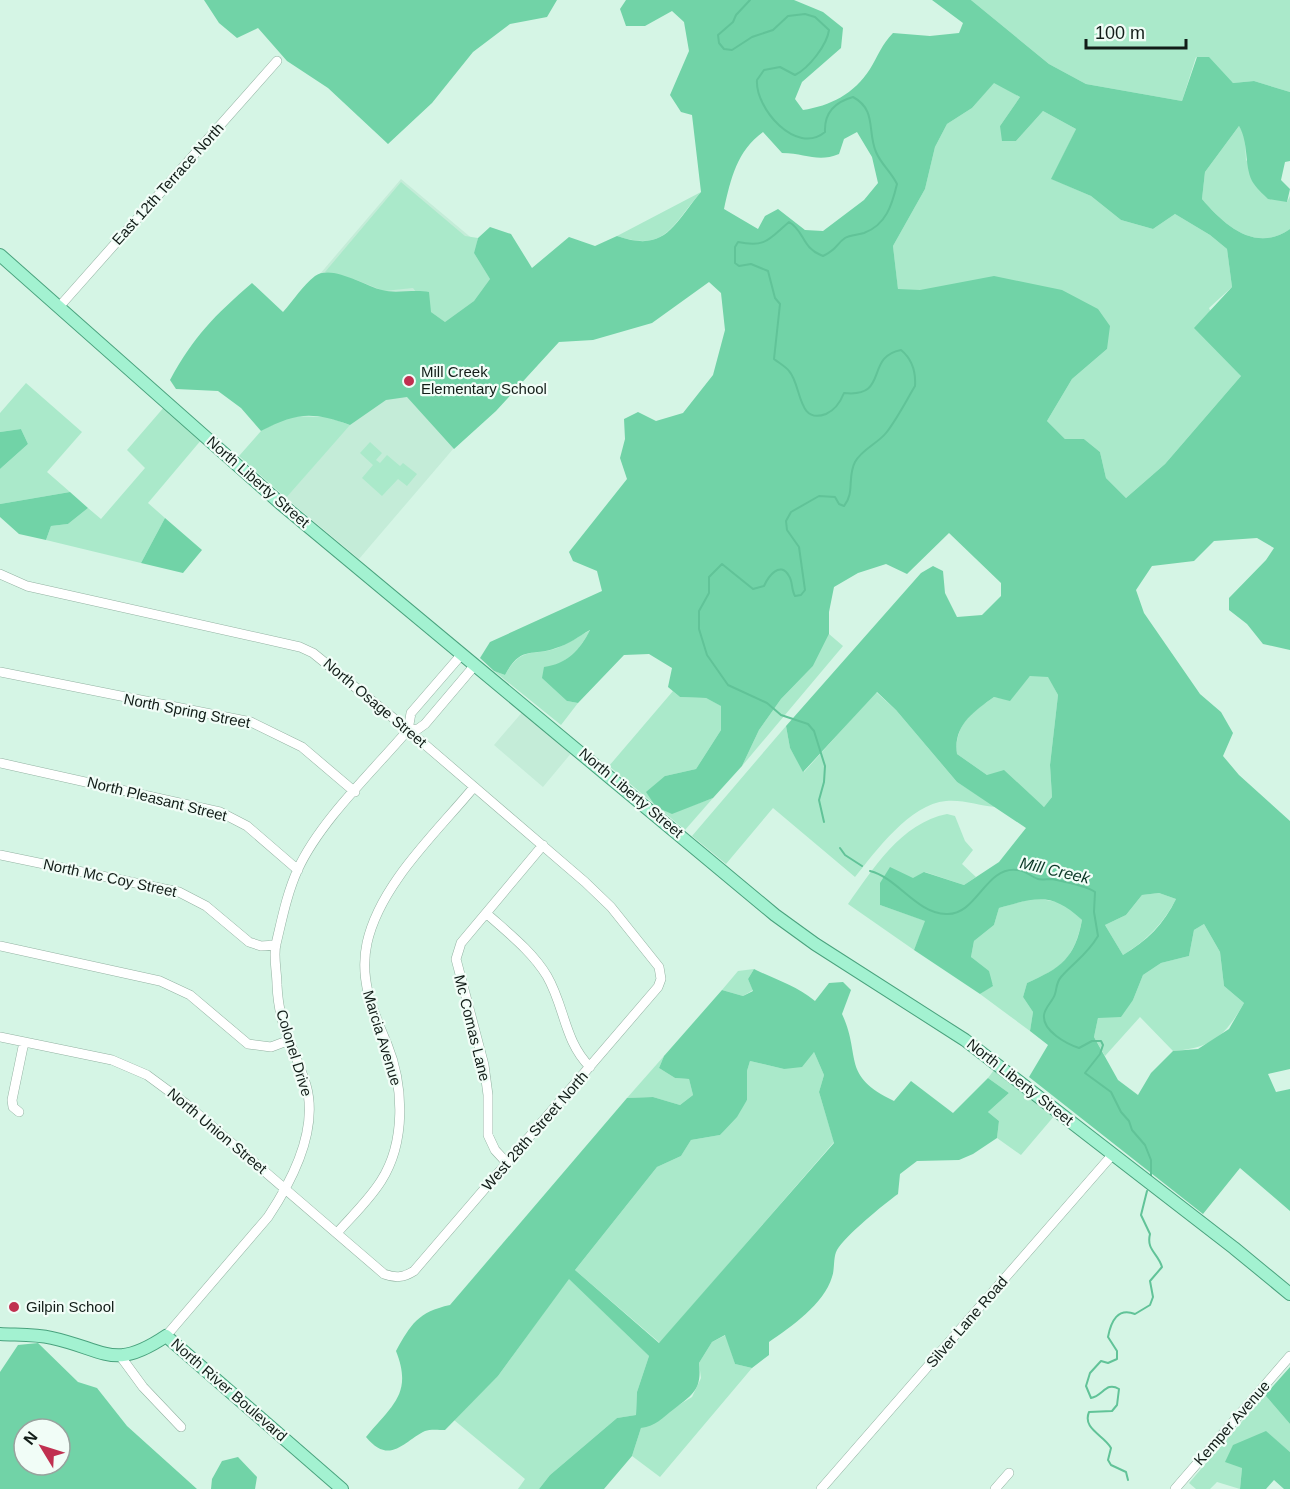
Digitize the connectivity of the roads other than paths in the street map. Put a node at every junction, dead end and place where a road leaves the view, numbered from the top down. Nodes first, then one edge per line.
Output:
1 (277, 61) dead end
2 (0, 255) edge
3 (59, 307) junction
4 (0, 574) edge
5 (462, 654) junction
6 (476, 665) junction
7 (0, 672) edge
8 (408, 730) junction
9 (0, 763) edge
10 (474, 787) junction
11 (355, 792) junction
12 (543, 846) junction
13 (0, 855) edge
14 (298, 870) junction
15 (486, 913) junction
16 (276, 945) junction
17 (0, 946) edge
18 (660, 982) joint
19 (0, 1036) edge
20 (24, 1041) junction
21 (287, 1041) junction
22 (590, 1067) junction
23 (19, 1112) dead end
24 (1113, 1154) junction
25 (507, 1163) junction
26 (284, 1188) junction
27 (337, 1233) junction
28 (406, 1276) joint
29 (1290, 1294) edge
30 (0, 1334) edge
31 (166, 1336) junction
32 (1290, 1356) edge
33 (121, 1357) junction
34 (182, 1427) dead end
35 (1009, 1473) dead end
36 (824, 1488) edge
37 (342, 1489) edge
38 (995, 1489) edge
39 (1175, 1489) edge

1 - 3 street, East 12th Terrace North
2 - 3 main road, North Liberty Street
3 - 5 main road, North Liberty Street
4 - 8 street, North Osage Street
5 - 6 main road, North Liberty Street
5 - 8 street, Colonel Drive
6 - 8 street, Colonel Drive
6 - 24 main road, North Liberty Street
7 - 11 street, North Spring Street
8 - 10 street, North Osage Street
8 - 11 street, Colonel Drive
9 - 14 street, North Pleasant Street
10 - 12 street, North Osage Street
10 - 27 street, Marcia Avenue
11 - 14 street, Colonel Drive
12 - 15 street, Mc Comas Lane
12 - 18 street, North Osage Street
13 - 16 street, North Mc Coy Street
14 - 16 street, Colonel Drive
15 - 22 street
15 - 25 street, Mc Comas Lane
16 - 21 street, Colonel Drive
17 - 21 street
18 - 22 street, West 28th Street North
19 - 20 street, North Union Street
20 - 23 street
20 - 26 street, North Union Street
21 - 26 street, Colonel Drive
22 - 25 street, West 28th Street North
24 - 29 main road, North Liberty Street
24 - 36 street, Silver Lane Road
25 - 28 street, West 28th Street North
26 - 27 street, North Union Street
26 - 31 street, Colonel Drive
27 - 28 street, North Union Street
30 - 33 main road
31 - 33 main road, North River Boulevard
31 - 37 main road, North River Boulevard
32 - 39 street, Kemper Avenue
33 - 34 street
35 - 38 street

